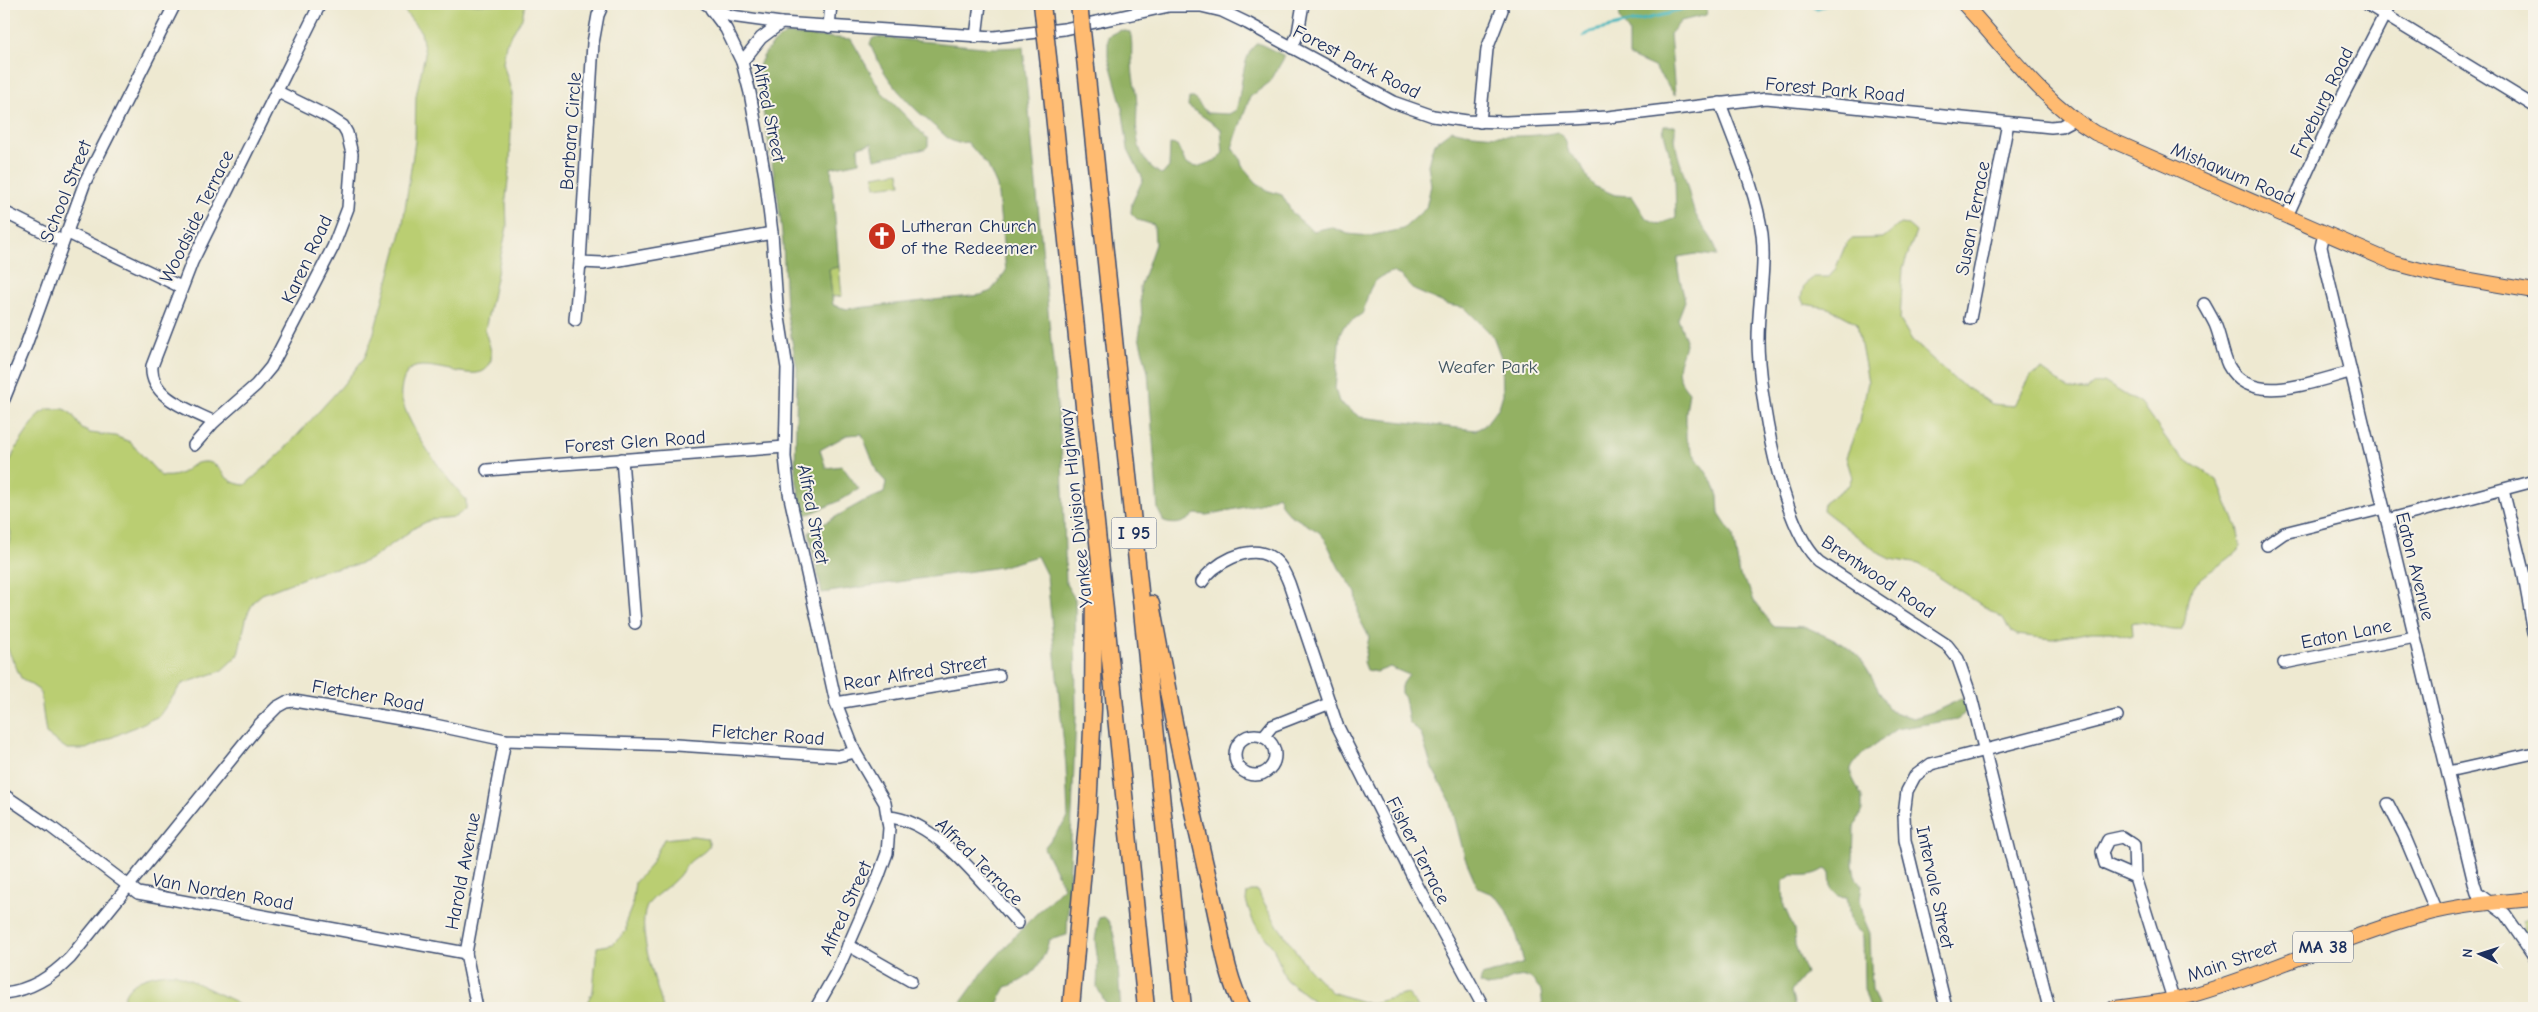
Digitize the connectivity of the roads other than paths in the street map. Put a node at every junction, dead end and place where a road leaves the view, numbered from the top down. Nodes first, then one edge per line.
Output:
1 (174, 4) edge
2 (320, 4) edge
3 (603, 4) edge
4 (831, 4) edge
5 (980, 4) edge
6 (1042, 4) edge
7 (1079, 4) edge
8 (1187, 4) edge
9 (1303, 4) edge
10 (1964, 4) edge
11 (2366, 4) edge
12 (2390, 4) edge
13 (708, 6) edge
14 (1502, 10) dead end
15 (2384, 15) junction
16 (781, 23) junction
17 (829, 27) junction
18 (976, 37) junction
19 (1292, 48) junction
20 (742, 62) junction
21 (276, 91) junction
22 (1720, 104) junction
23 (2534, 106) edge
24 (2074, 119) junction
25 (1480, 122) junction
26 (2008, 123) junction
27 (4, 212) edge
28 (2287, 216) junction
29 (772, 233) junction
30 (2324, 233) junction
31 (64, 237) junction
32 (580, 262) junction
33 (181, 287) junction
34 (2534, 291) edge
35 (2204, 304) dead end
36 (1970, 319) dead end
37 (574, 320) dead end
38 (2351, 372) junction
39 (4, 399) edge
40 (214, 422) junction
41 (194, 446) dead end
42 (785, 447) junction
43 (622, 459) junction
44 (487, 470) dead end
45 (2534, 481) edge
46 (2503, 490) junction
47 (1130, 492) junction
48 (1095, 506) junction
49 (2384, 508) junction
50 (2387, 520) junction
51 (2267, 545) dead end
52 (1202, 582) dead end
53 (635, 623) dead end
54 (2534, 632) edge
55 (2415, 637) junction
56 (2284, 663) dead end
57 (999, 676) dead end
58 (836, 703) junction
59 (1328, 704) junction
60 (2117, 716) dead end
61 (1264, 737) dead end
62 (505, 740) junction
63 (855, 752) junction
64 (1985, 752) junction
65 (2534, 753) edge
66 (2448, 772) junction
67 (4, 795) edge
68 (2388, 804) dead end
69 (888, 817) junction
70 (2135, 877) dead end
71 (128, 887) junction
72 (2534, 899) edge
73 (2489, 903) junction
74 (2436, 911) junction
75 (1018, 923) dead end
76 (848, 945) junction
77 (466, 953) junction
78 (2534, 956) edge
79 (911, 981) dead end
80 (4, 992) edge
81 (2173, 999) junction
82 (477, 1008) edge
83 (816, 1008) edge
84 (1071, 1008) edge
85 (1146, 1008) edge
86 (1183, 1008) edge
87 (1243, 1008) edge
88 (1484, 1008) edge
89 (1946, 1008) edge
90 (2049, 1008) edge
91 (2114, 1008) edge

1 - 31 street, School Street
2 - 21 street, Woodside Terrace
3 - 32 street, Barbara Circle
4 - 17 street
5 - 18 street
6 - 48 highway, Yankee Division Highway / I 95, bridge
7 - 47 highway, I 95, bridge
8 - 18 street, Forest Park Road
8 - 19 street, Forest Park Road
9 - 19 street
10 - 24 main road, Mishawum Road
11 - 15 street
12 - 15 street, Fryeburg Road
13 - 16 street, Forest Park Road
13 - 20 street, Alfred Street
14 - 25 street
15 - 23 street
15 - 28 street, Fryeburg Road
16 - 17 street, Forest Park Road
16 - 20 street
17 - 18 street, Forest Park Road
19 - 25 street, Forest Park Road
20 - 29 street, Alfred Street
21 - 33 street, Woodside Terrace
21 - 40 street, Karen Road
22 - 25 street, Forest Park Road
22 - 26 street, Forest Park Road
22 - 64 street, Brentwood Road
24 - 26 street, Forest Park Road
24 - 28 main road, Mishawum Road
26 - 36 street, Susan Terrace
27 - 31 street
28 - 30 main road, Mishawum Road
29 - 32 street
29 - 42 street, Alfred Street
30 - 34 main road, Mishawum Road
30 - 38 street, Eaton Avenue
31 - 33 street
31 - 39 street, School Street
32 - 37 street, Barbara Circle
33 - 40 street, Woodside Terrace
35 - 38 street
38 - 49 street, Eaton Avenue
40 - 41 street, Karen Road
42 - 43 street, Forest Glen Road
42 - 58 street, Alfred Street
43 - 44 street, Forest Glen Road
43 - 53 street
45 - 46 street
46 - 50 street
46 - 54 street
47 - 86 highway, I 95
47 - 87 highway
48 - 84 highway
48 - 85 highway, Yankee Division Highway / I 95
49 - 50 street, Eaton Avenue
49 - 51 street
50 - 55 street, Eaton Avenue
52 - 59 street, Fisher Terrace
55 - 56 street, Eaton Lane
55 - 66 street, Eaton Avenue
57 - 58 street, Rear Alfred Street
58 - 63 street, Alfred Street
59 - 61 street
59 - 88 street, Fisher Terrace
60 - 64 street, Intervale Street
62 - 63 street, Fletcher Road
62 - 71 street, Fletcher Road
62 - 77 street, Harold Avenue
63 - 69 street, Alfred Street
64 - 89 street, Intervale Street
64 - 90 street, Brentwood Road
65 - 66 street
66 - 73 street, Eaton Avenue
67 - 71 street, Van Norden Road
68 - 74 street
69 - 75 street, Alfred Terrace
69 - 76 street, Alfred Street
70 - 81 street
71 - 77 street, Van Norden Road
71 - 80 street, Fletcher Road
72 - 73 main road, Main Street / MA 38
73 - 74 main road, Main Street / MA 38
73 - 78 street, Eaton Avenue
74 - 81 main road, Main Street / MA 38
76 - 79 street
76 - 83 street, Alfred Street
77 - 82 street, Harold Avenue
81 - 91 main road, Main Street / MA 38

